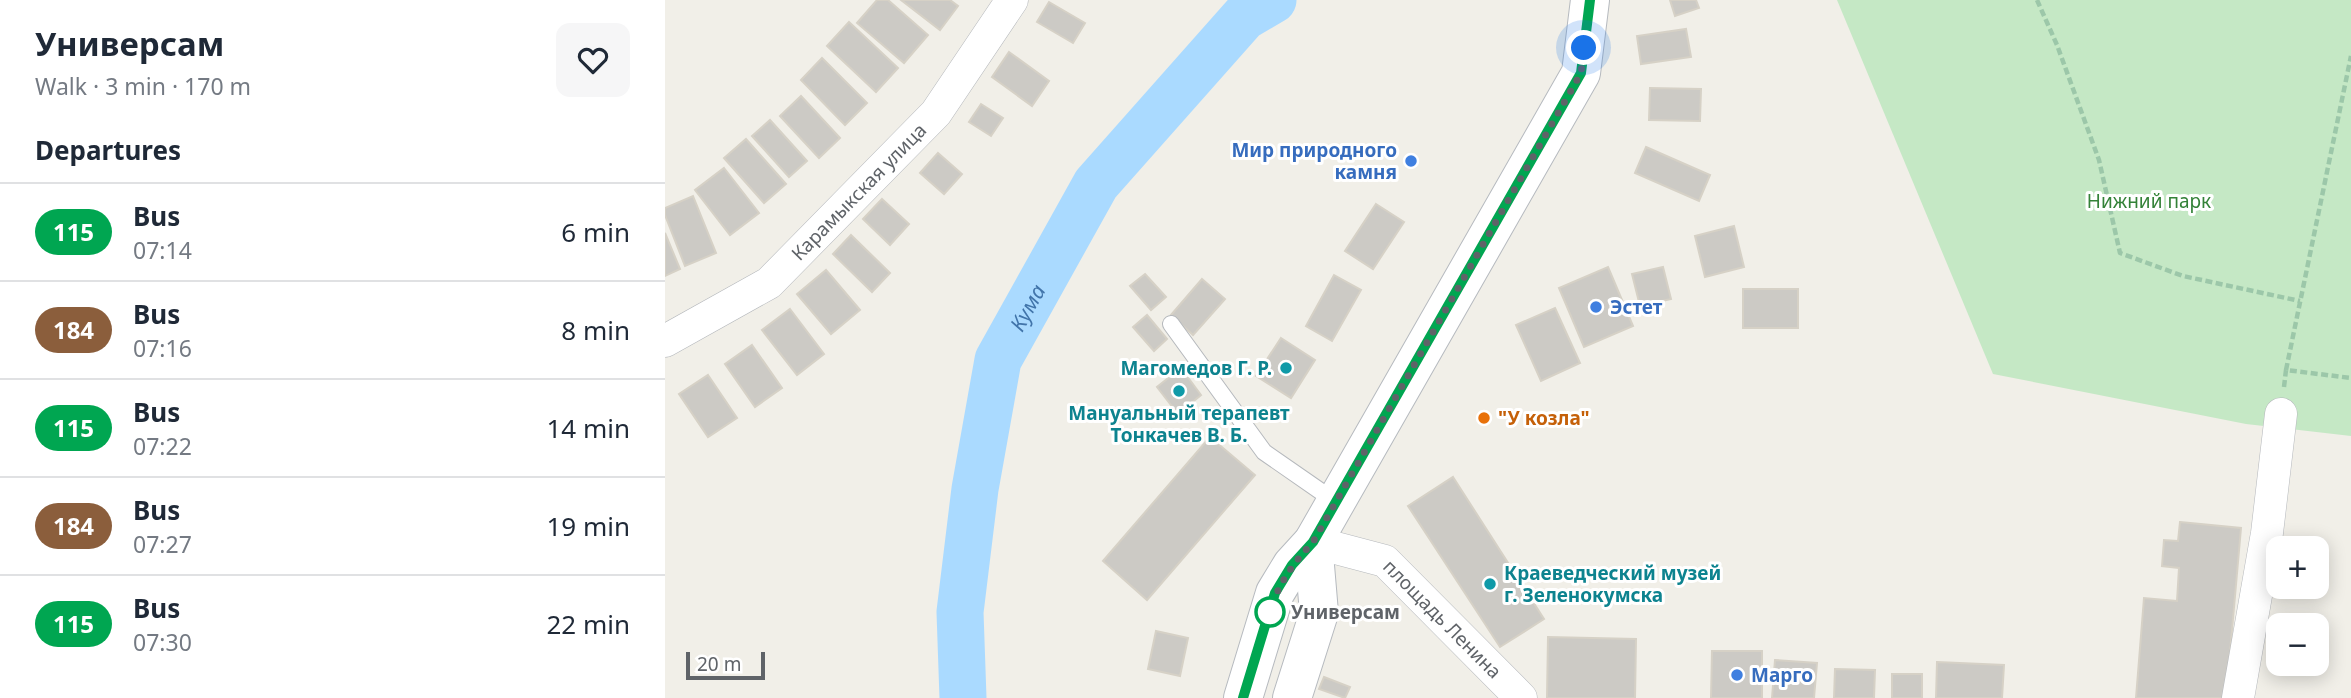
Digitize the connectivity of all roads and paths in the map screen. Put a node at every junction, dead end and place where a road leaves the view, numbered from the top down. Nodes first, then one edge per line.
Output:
1 (1012, 0) edge
2 (1590, 0) edge
3 (2037, 0) edge
4 (2351, 56) edge
5 (2300, 301) junction
6 (1171, 324) dead end
7 (665, 341) edge
8 (2286, 370) junction
9 (2351, 378) edge
10 (2281, 414) joint
11 (1336, 502) junction
12 (1313, 542) junction
13 (1243, 698) edge
14 (1291, 698) edge
15 (1521, 698) edge
16 (2238, 698) edge

1 - 7 street, Карамыкская улица
2 - 11 street
3 - 5 path
4 - 5 path
5 - 8 path
6 - 11 lane
8 - 9 path
8 - 10 path
10 - 16 street
11 - 12 street
12 - 13 street
12 - 14 street
12 - 15 street, площадь Ленина

